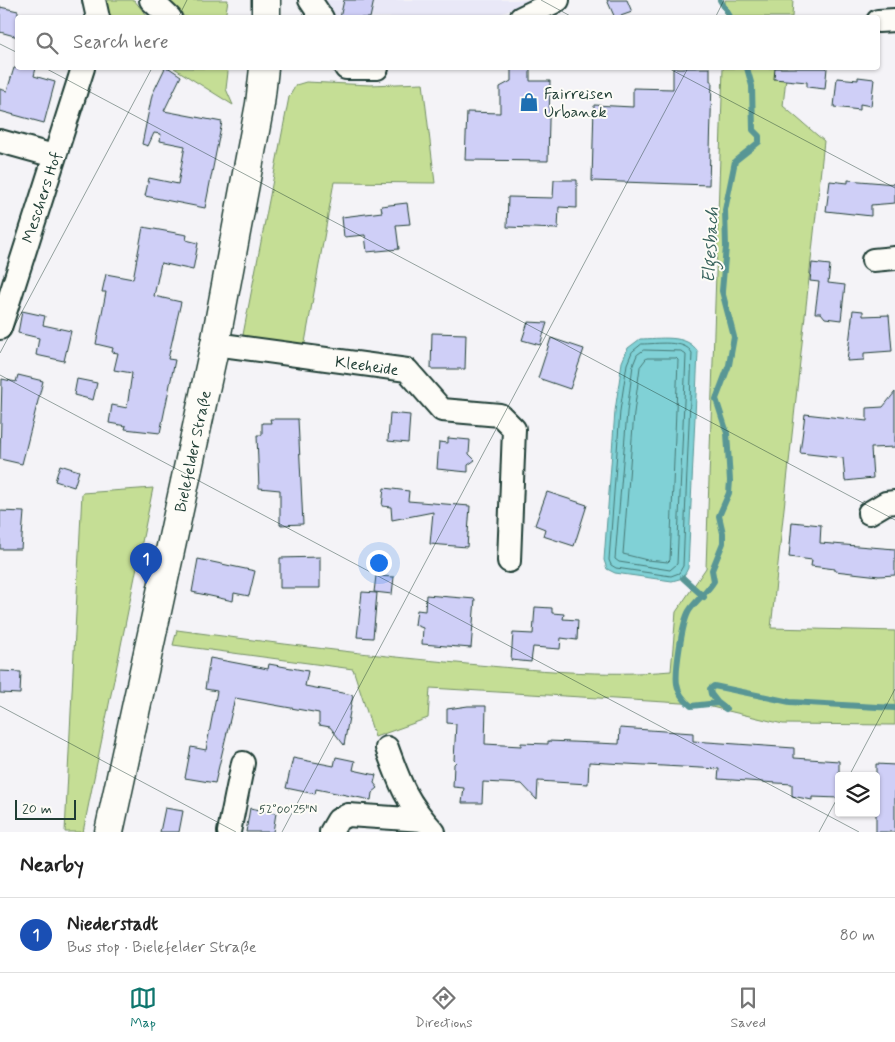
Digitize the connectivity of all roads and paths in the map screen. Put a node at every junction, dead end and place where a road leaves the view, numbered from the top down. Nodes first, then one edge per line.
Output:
1 (94, 0) edge
2 (151, 0) edge
3 (266, 0) edge
4 (310, 0) edge
5 (558, 0) edge
6 (97, 15) edge
7 (167, 15) edge
8 (266, 15) edge
9 (320, 15) edge
10 (527, 15) edge
11 (895, 20) edge
12 (880, 21) edge
13 (82, 70) edge
14 (264, 70) edge
15 (0, 141) edge
16 (54, 156) junction
17 (895, 258) edge
18 (873, 260) dead end
19 (0, 328) edge
20 (215, 344) junction
21 (895, 502) edge
22 (868, 513) dead end
23 (509, 561) dead end
24 (387, 748) dead end
25 (243, 763) dead end
26 (428, 826) edge
27 (109, 832) edge
28 (229, 832) edge
29 (331, 832) edge

1 - 6 street
2 - 7 street
3 - 8 main road
4 - 9 street
5 - 10 street
11 - 12 street
13 - 16 street, Meschers Hof
14 - 20 main road, Bielefelder Straße
15 - 16 street
16 - 19 street, Meschers Hof
17 - 18 street
20 - 23 street, Kleeheide
20 - 27 main road, Bielefelder Straße
21 - 22 street
24 - 26 street
25 - 28 street
26 - 29 street

